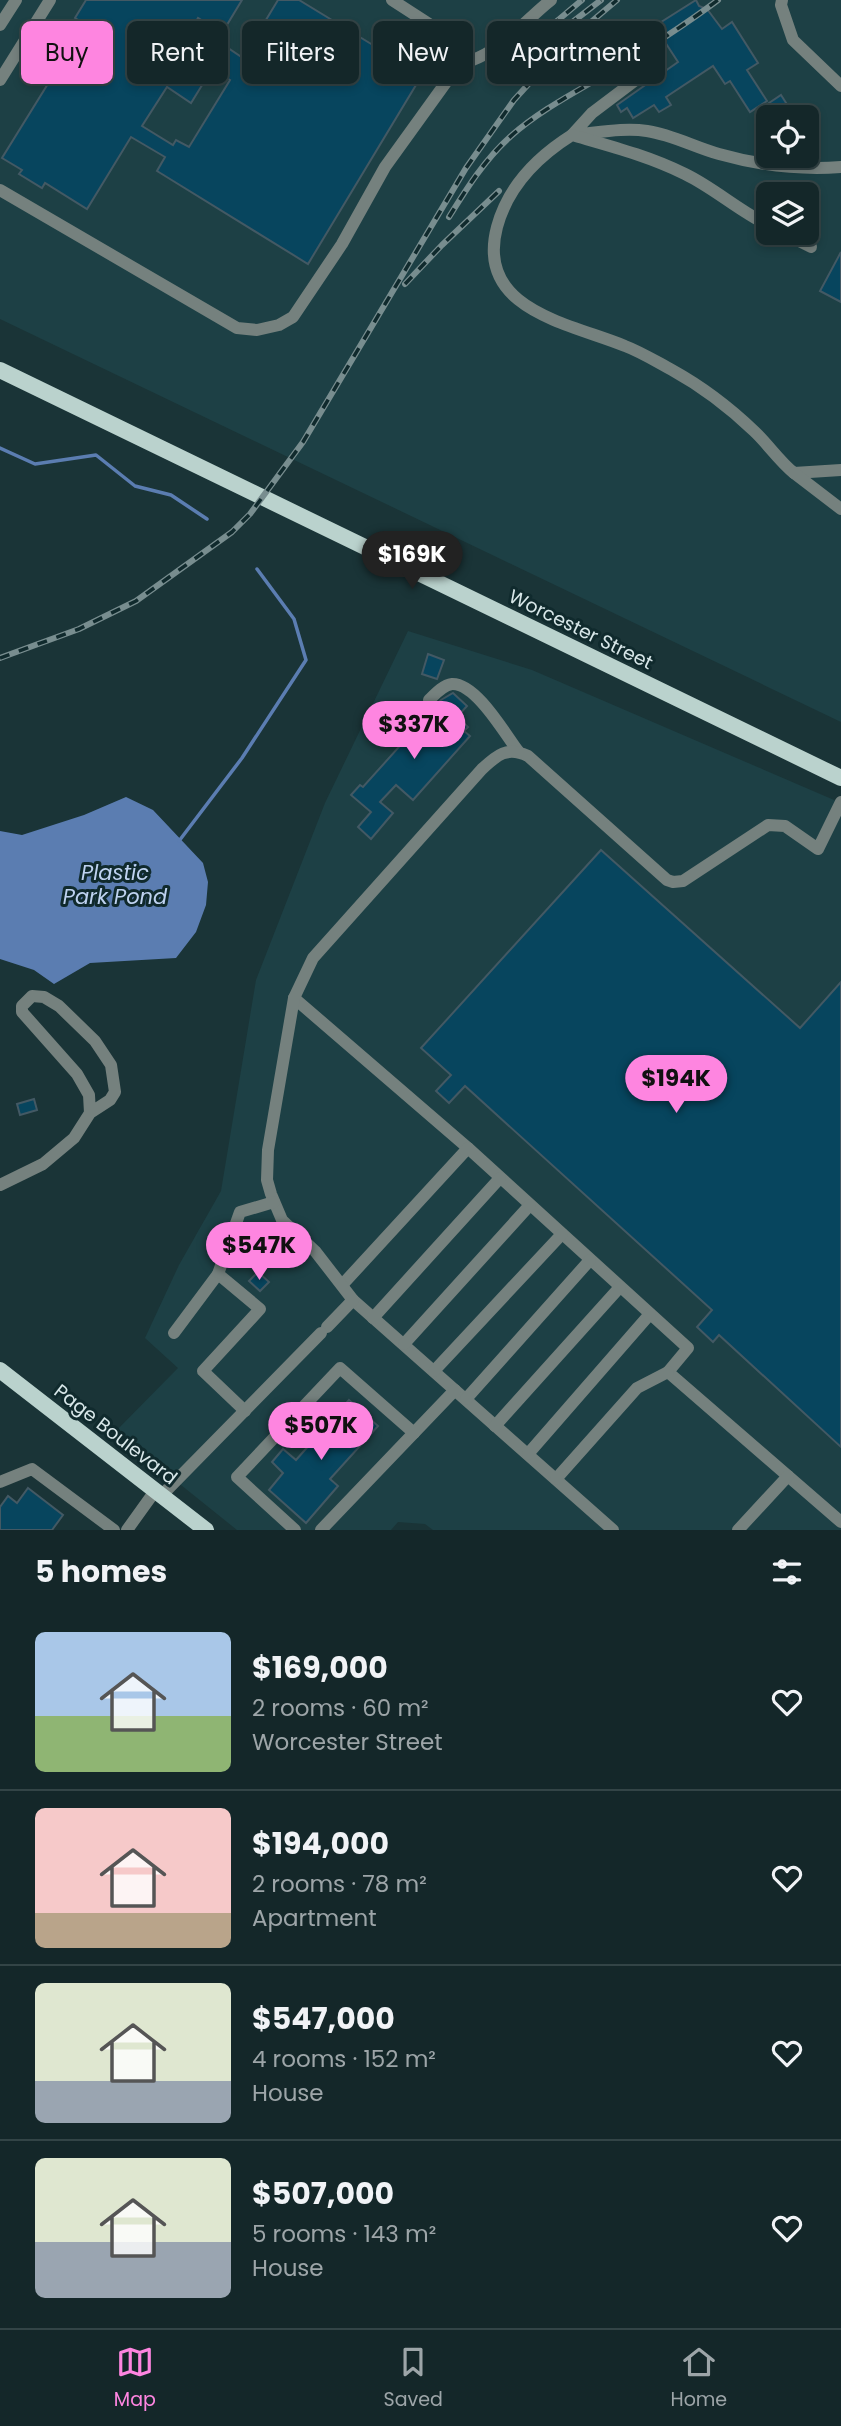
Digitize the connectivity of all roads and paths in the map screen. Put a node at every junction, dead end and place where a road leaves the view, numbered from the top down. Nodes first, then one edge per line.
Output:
1 (16, 0) edge
2 (50, 0) edge
3 (392, 0) edge
4 (551, 0) edge
5 (782, 0) edge
6 (424, 21) edge
7 (0, 25) edge
8 (473, 60) edge
9 (0, 80) edge
10 (444, 84) edge
11 (630, 84) edge
12 (841, 86) edge
13 (572, 135) junction
14 (841, 167) edge
15 (0, 190) edge
16 (756, 220) edge
17 (807, 245) edge
18 (811, 247) dead end
19 (0, 370) edge
20 (841, 470) edge
21 (794, 474) junction
22 (841, 509) edge
23 (429, 699) dead end
24 (518, 751) junction
25 (841, 778) edge
26 (841, 802) edge
27 (294, 998) junction
28 (90, 1113) junction
29 (468, 1148) junction
30 (500, 1178) junction
31 (0, 1185) edge
32 (274, 1202) junction
33 (530, 1205) junction
34 (562, 1234) junction
35 (590, 1260) junction
36 (218, 1274) junction
37 (343, 1284) junction
38 (620, 1287) junction
39 (353, 1300) junction
40 (650, 1314) junction
41 (373, 1318) junction
42 (174, 1333) dead end
43 (404, 1344) junction
44 (0, 1370) edge
45 (434, 1371) junction
46 (668, 1372) junction
47 (455, 1390) junction
48 (466, 1399) junction
49 (245, 1410) junction
50 (495, 1426) junction
51 (414, 1433) junction
52 (528, 1454) junction
53 (788, 1476) junction
54 (556, 1479) junction
55 (0, 1482) edge
56 (158, 1494) junction
57 (841, 1522) edge
58 (105, 1527) edge
59 (127, 1530) edge
60 (206, 1530) edge
61 (295, 1530) edge
62 (321, 1530) edge
63 (613, 1530) edge
64 (737, 1530) edge

1 - 7 lane
2 - 9 lane
3 - 6 lane
4 - 8 lane
5 - 12 lane
10 - 15 lane
11 - 13 lane
13 - 14 lane
13 - 16 lane
13 - 21 lane
17 - 18 lane
19 - 25 main road, Worcester Street
20 - 21 lane
21 - 22 lane
23 - 24 lane
24 - 26 lane
24 - 27 lane
27 - 29 lane
27 - 32 lane
28 - 28 lane
28 - 31 lane
29 - 30 lane
29 - 37 lane
30 - 33 lane
30 - 41 lane
32 - 36 lane
32 - 37 lane
33 - 34 lane
33 - 43 lane
34 - 35 lane
34 - 45 lane
35 - 38 lane
35 - 48 lane
36 - 42 lane
36 - 49 lane
37 - 39 lane
38 - 40 lane
38 - 50 lane
39 - 41 lane
39 - 49 lane
40 - 46 lane
40 - 52 lane
41 - 43 lane
43 - 45 lane
44 - 56 main road, Page Boulevard
45 - 47 lane
46 - 53 lane
46 - 54 lane
47 - 48 lane
47 - 51 lane
48 - 50 lane
49 - 56 lane
50 - 52 lane
51 - 61 lane
51 - 62 lane
52 - 54 lane
53 - 57 lane
53 - 64 lane
54 - 63 lane
55 - 58 lane
56 - 59 lane
56 - 60 main road, Page Boulevard

